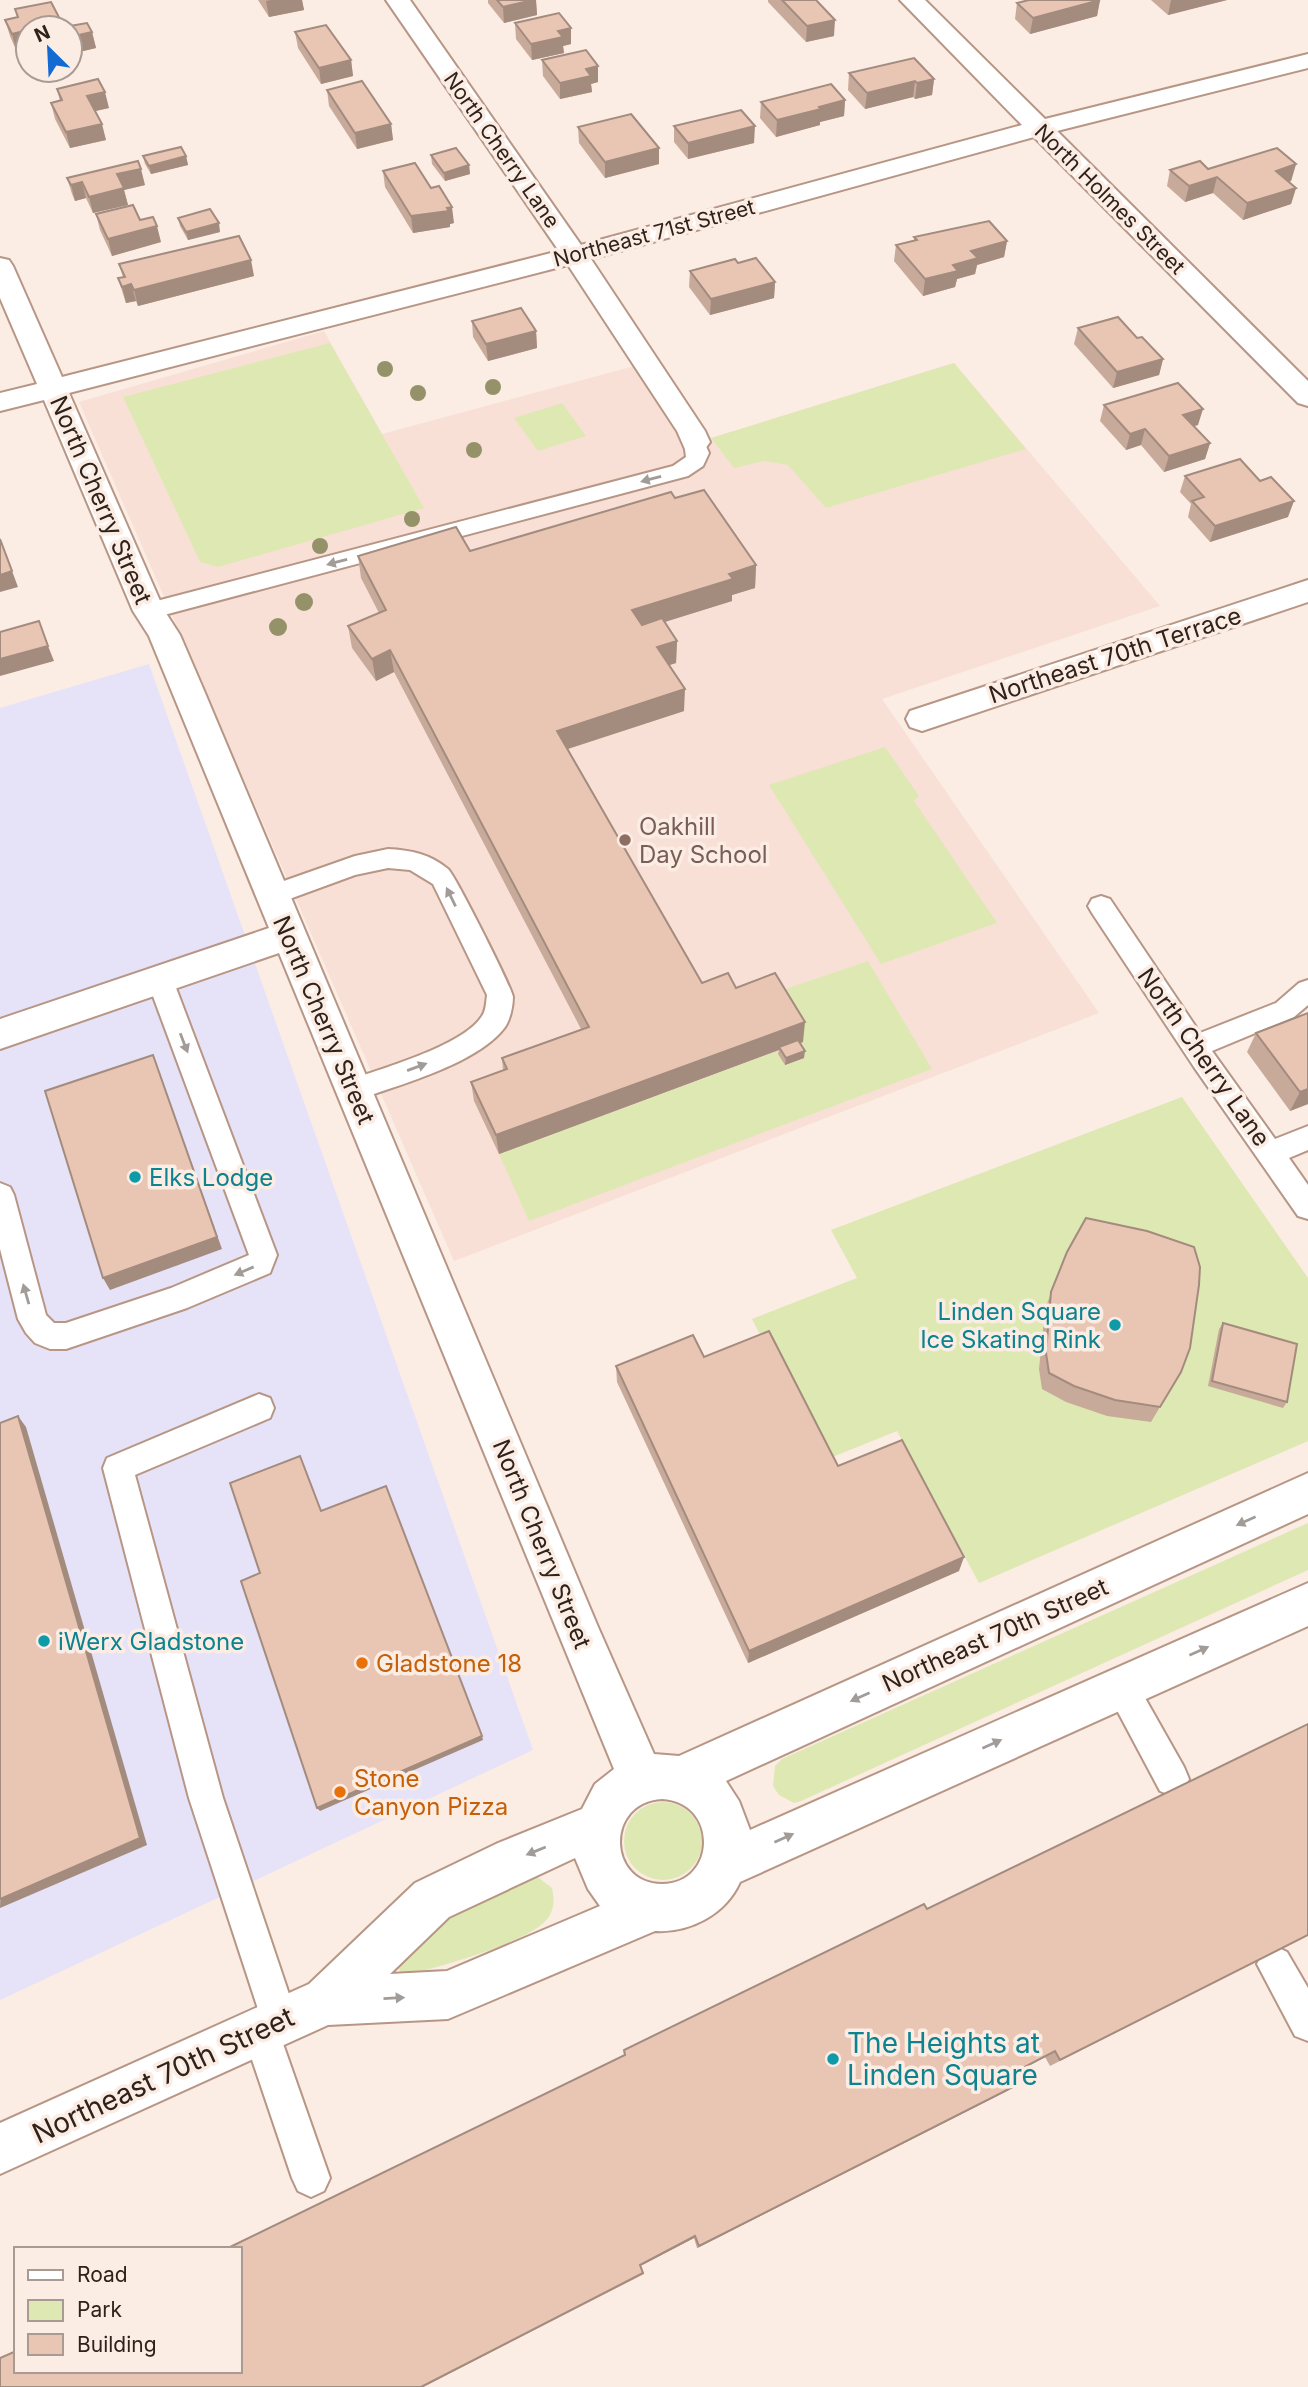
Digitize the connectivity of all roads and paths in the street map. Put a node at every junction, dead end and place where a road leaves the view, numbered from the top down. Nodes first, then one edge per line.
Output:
1 (398, 0) edge
2 (912, 0) edge
3 (1308, 61) edge
4 (1039, 128) junction
5 (575, 255) junction
6 (0, 267) edge
7 (53, 389) junction
8 (1308, 397) edge
9 (0, 402) edge
10 (695, 442) joint
11 (1308, 591) edge
12 (149, 611) junction
13 (922, 719) dead end
14 (273, 895) junction
15 (1101, 906) dead end
16 (289, 935) junction
17 (160, 980) junction
18 (1308, 990) edge
19 (0, 1034) edge
20 (1195, 1046) junction
21 (353, 1090) junction
22 (1308, 1138) edge
23 (1270, 1153) junction
24 (0, 1195) edge
25 (1308, 1207) edge
26 (259, 1408) dead end
27 (1308, 1493) edge
28 (1308, 1604) edge
29 (1121, 1686) junction
30 (662, 1778) junction
31 (1172, 1779) dead end
32 (599, 1825) junction
33 (722, 1866) junction
34 (653, 1909) junction
35 (1275, 1964) edge
36 (326, 2001) junction
37 (1308, 2024) edge
38 (270, 2025) junction
39 (0, 2149) edge
40 (311, 2178) dead end

1 - 5 street, North Cherry Lane
2 - 4 street, North Holmes Street
3 - 4 street, Northeast 71st Street
4 - 5 street, Northeast 71st Street
4 - 8 street, North Holmes Street
5 - 7 street, Northeast 71st Street
5 - 10 street, North Cherry Lane
6 - 7 street, North Cherry Street
7 - 9 street, Northeast 71st Street
7 - 12 street, North Cherry Street
10 -> 12 lane
11 - 13 street, Northeast 70th Terrace
12 - 14 street, North Cherry Street
14 - 16 street, North Cherry Street
21 -> 14 lane
15 - 20 lane, North Cherry Lane
16 - 17 street
16 - 21 street, North Cherry Street
17 - 19 street
17 -> 24 lane
18 - 20 lane
20 - 23 lane, North Cherry Lane
21 - 30 street, North Cherry Street
22 - 23 lane
23 - 25 lane, North Cherry Lane
26 - 38 lane
27 -> 30 street, Northeast 70th Street
29 -> 28 street
29 - 31 lane
33 -> 29 street
30 - 32 street
30 - 33 street
32 - 34 street
32 -> 36 street, Northeast 70th Street
33 - 34 street
36 -> 34 street, Northeast 70th Street
35 - 37 lane
36 - 38 street, Northeast 70th Street
38 - 39 street, Northeast 70th Street
38 - 40 lane

